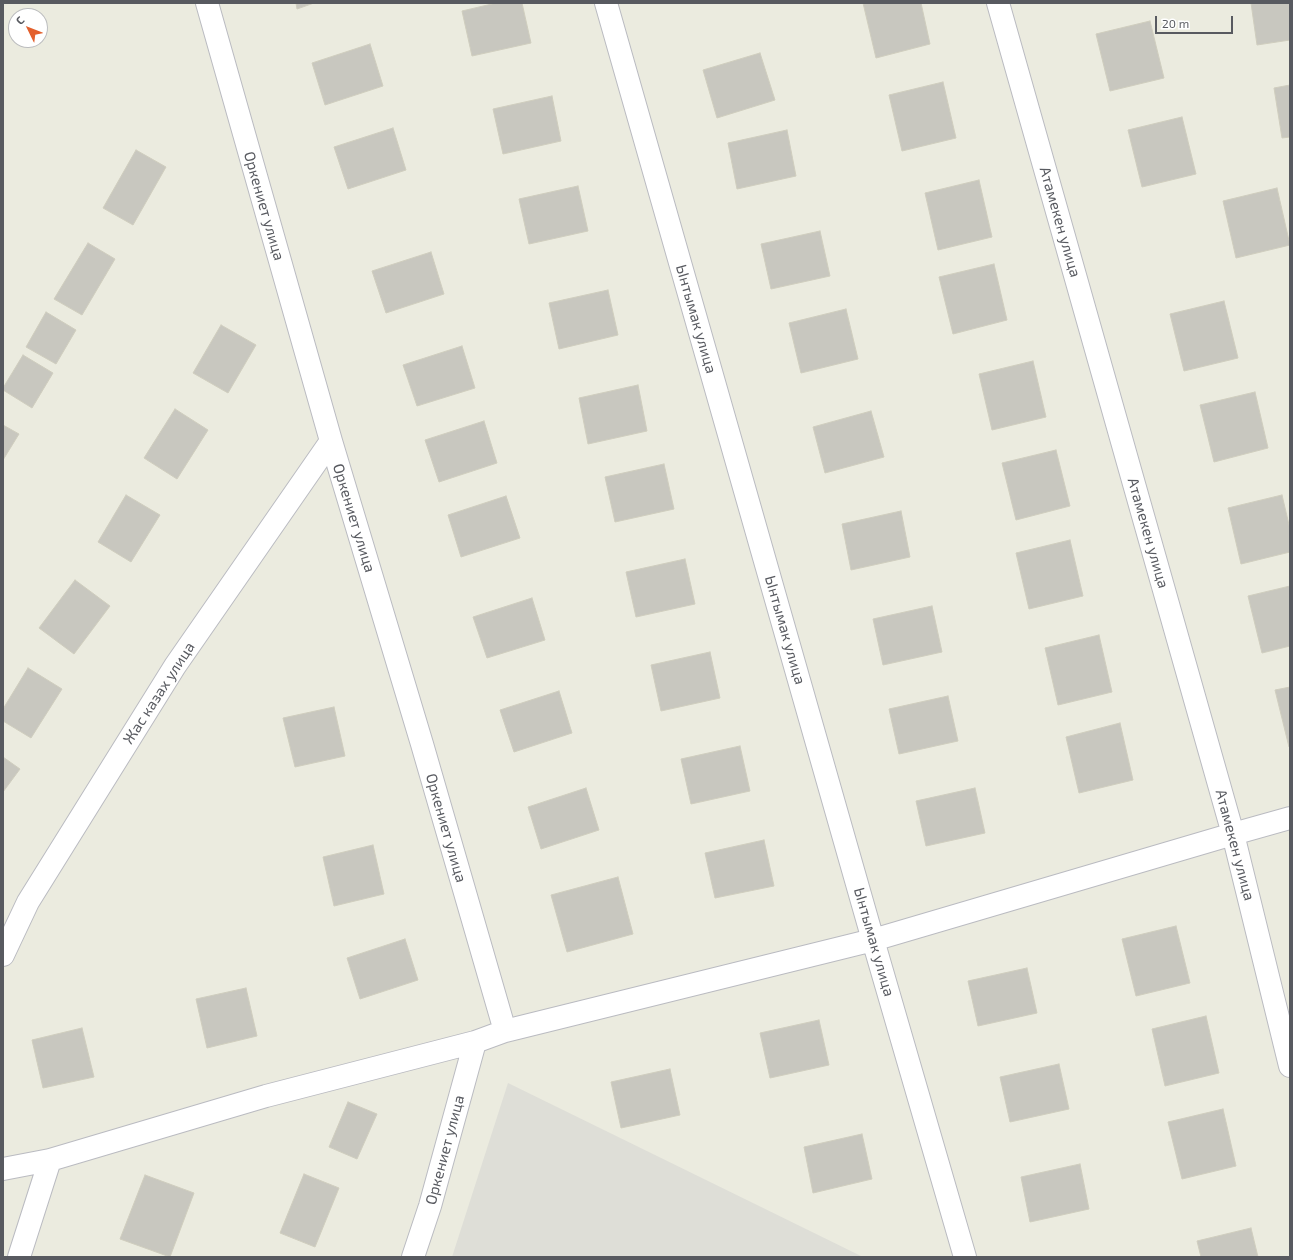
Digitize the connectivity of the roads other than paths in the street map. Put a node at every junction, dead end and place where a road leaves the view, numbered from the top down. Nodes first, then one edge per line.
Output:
1 (207, 3) edge
2 (606, 3) edge
3 (998, 3) edge
4 (331, 441) junction
5 (1290, 818) edge
6 (1233, 834) junction
7 (873, 940) junction
8 (3, 955) edge
9 (505, 1031) junction
10 (475, 1042) junction
11 (1290, 1066) edge
12 (50, 1160) junction
13 (3, 1169) edge
14 (19, 1257) edge
15 (413, 1257) edge
16 (965, 1257) edge

1 - 4 street, Оркениет улица
2 - 7 street, Ынтымак улица
3 - 6 street, Атамекен улица
4 - 8 street, Жас казах улица
4 - 9 street, Оркениет улица
5 - 6 street
6 - 7 street
6 - 11 street, Атамекен улица
7 - 9 street
7 - 16 street, Ынтымак улица
9 - 10 street
10 - 12 street
10 - 15 street, Оркениет улица
12 - 13 street
12 - 14 street

